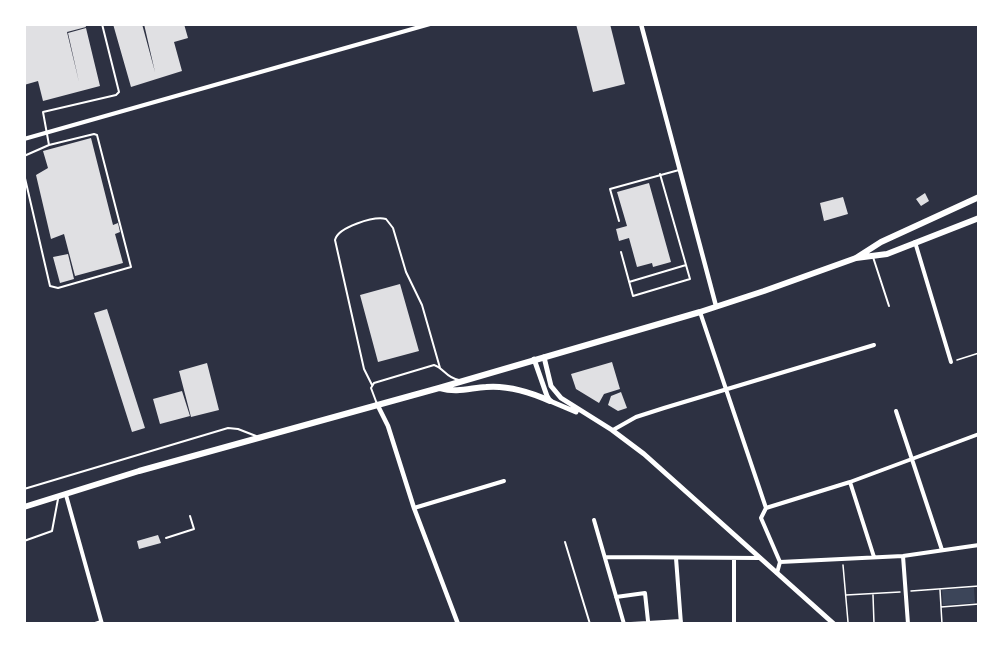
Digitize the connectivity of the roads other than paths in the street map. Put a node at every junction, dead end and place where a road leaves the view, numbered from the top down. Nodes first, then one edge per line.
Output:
1 (102, 24) edge
2 (430, 24) edge
3 (641, 24) edge
4 (46, 132) junction
5 (24, 139) edge
6 (48, 145) junction
7 (24, 156) edge
8 (679, 170) junction
9 (24, 174) edge
10 (660, 174) junction
11 (979, 197) edge
12 (979, 218) edge
13 (619, 221) dead end
14 (915, 242) junction
15 (621, 252) dead end
16 (873, 257) junction
17 (856, 258) junction
18 (686, 265) junction
19 (629, 282) junction
20 (716, 306) junction
21 (889, 306) dead end
22 (700, 312) junction
23 (874, 345) dead end
24 (543, 357) junction
25 (534, 360) junction
26 (951, 362) road end
27 (440, 368) junction
28 (462, 381) junction
29 (372, 385) junction
30 (439, 388) junction
31 (726, 389) junction
32 (550, 401) junction
33 (377, 404) junction
34 (896, 411) dead end
35 (591, 418) junction
36 (612, 430) junction
37 (979, 434) edge
38 (259, 437) junction
39 (911, 459) junction
40 (504, 482) dead end
41 (850, 482) junction
42 (24, 489) edge
43 (66, 494) junction
44 (58, 496) junction
45 (24, 507) edge
46 (414, 508) junction
47 (766, 508) junction
48 (190, 516) dead end
49 (594, 520) dead end
50 (166, 538) dead end
51 (24, 541) edge
52 (565, 542) dead end
53 (979, 545) edge
54 (942, 550) junction
55 (903, 556) junction
56 (605, 557) junction
57 (874, 557) junction
58 (676, 558) junction
59 (761, 558) junction
60 (734, 559) junction
61 (780, 562) junction
62 (777, 573) junction
63 (616, 597) junction
64 (648, 621) junction
65 (681, 622) edge
66 (101, 623) edge
67 (92, 624) edge
68 (459, 624) edge
69 (590, 624) edge
70 (624, 624) edge
71 (631, 624) edge
72 (734, 624) edge
73 (834, 624) edge
74 (908, 624) edge

1 - 4 lane
2 - 4 street
3 - 8 street
4 - 5 street
4 - 6 lane
6 - 7 lane
6 - 9 lane
8 - 10 lane
8 - 20 street
10 - 13 lane
10 - 18 lane
11 - 17 main road
12 - 14 main road
14 - 16 main road
14 - 26 street
15 - 19 lane
16 - 17 main road
16 - 21 lane
17 - 20 main road
18 - 19 lane
18 - 19 lane
20 - 22 main road
22 - 24 main road
22 - 31 street
23 - 31 street
24 - 25 main road
24 - 35 main road
25 - 28 main road
25 - 32 main road
27 - 28 lane
27 - 29 lane
27 - 29 lane
28 - 30 main road
29 - 33 lane
30 - 32 main road
30 - 33 main road
31 - 36 street
31 - 47 street
32 - 35 main road
33 - 38 main road
33 - 46 street
34 - 39 street
35 - 36 main road
36 - 59 main road
37 - 39 street
38 - 42 lane
38 - 43 main road
39 - 41 street
39 - 54 street
40 - 46 street
41 - 47 street
41 - 57 street
43 - 44 main road
43 - 66 street
44 - 45 main road
44 - 51 lane
46 - 68 street
47 - 61 street
48 - 50 lane
49 - 56 street
52 - 69 lane
53 - 54 street
54 - 55 street
55 - 57 street
55 - 74 street
56 - 58 street
56 - 63 street
57 - 61 street
58 - 60 street
58 - 65 street
59 - 60 street
59 - 62 main road
60 - 72 street
61 - 62 street
62 - 73 main road
63 - 64 street
63 - 70 street
64 - 65 street
64 - 71 street
66 - 67 lane

